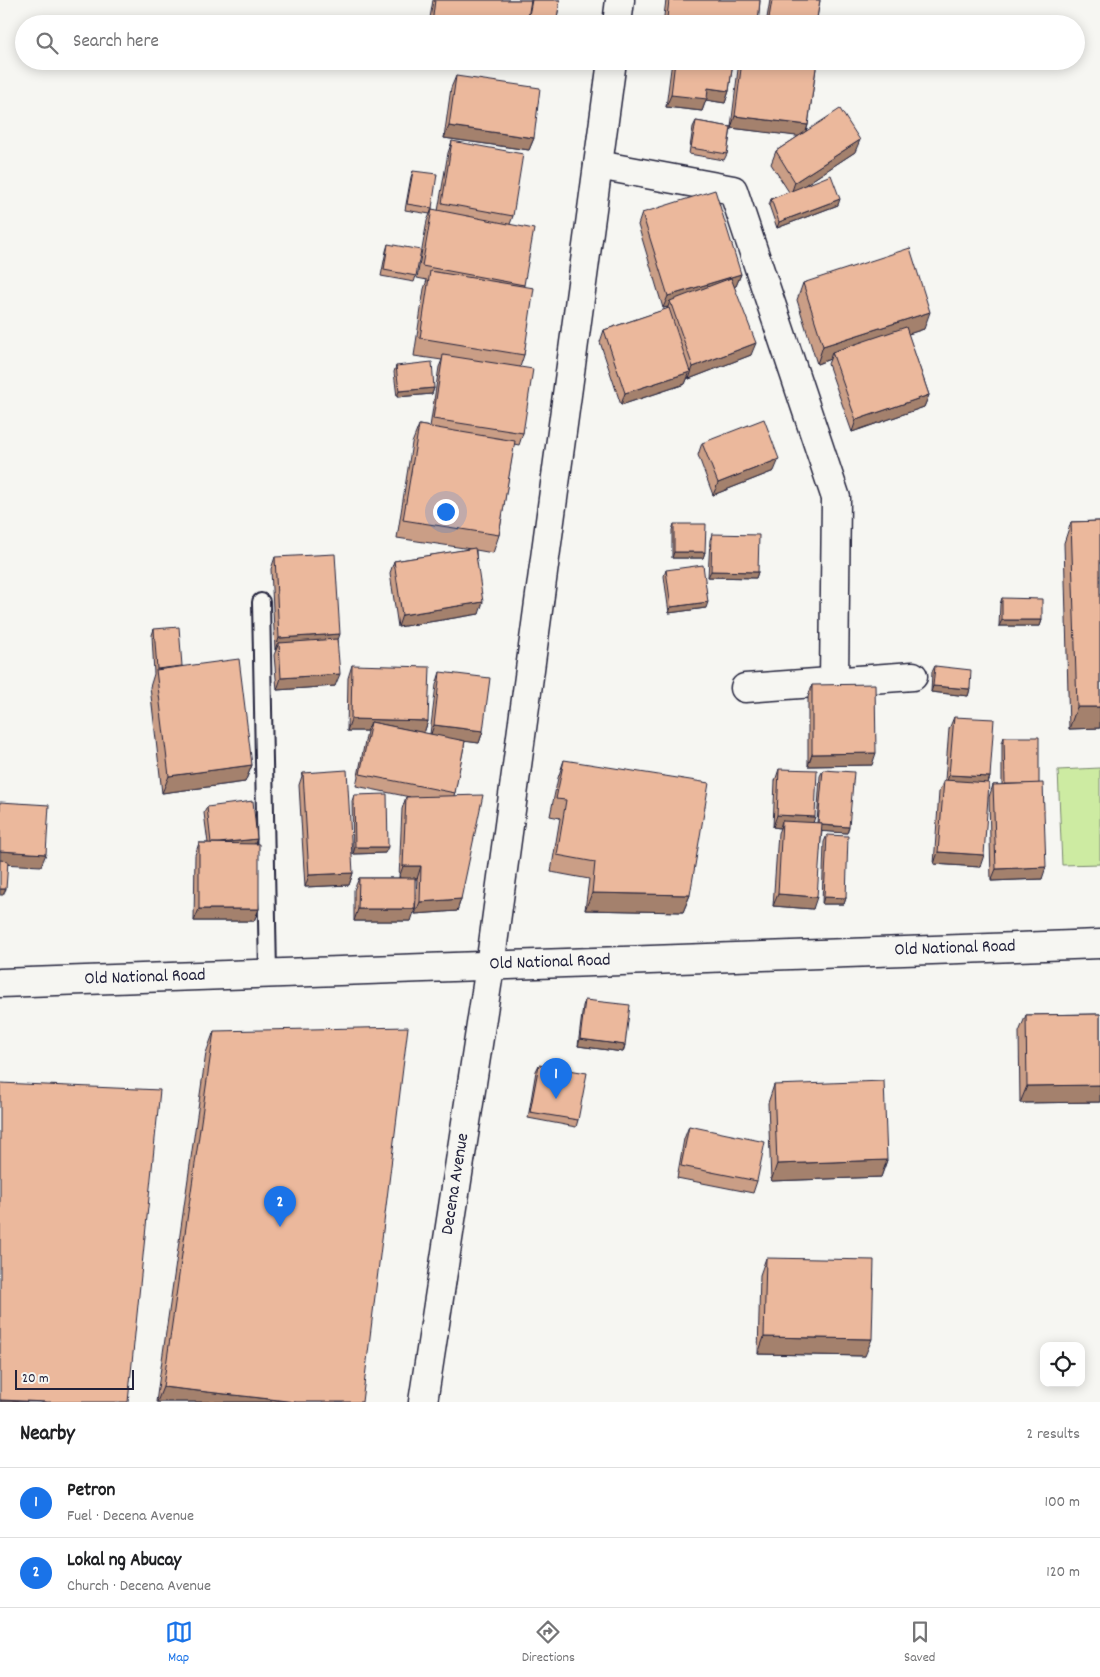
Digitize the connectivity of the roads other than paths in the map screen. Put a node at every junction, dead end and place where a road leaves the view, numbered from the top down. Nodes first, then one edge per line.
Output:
1 (620, 0) edge
2 (618, 15) edge
3 (611, 70) edge
4 (598, 165) junction
5 (261, 602) dead end
6 (913, 676) dead end
7 (834, 681) junction
8 (745, 688) dead end
9 (1100, 944) edge
10 (490, 966) junction
11 (268, 973) junction
12 (0, 983) edge
13 (423, 1402) edge

1 - 2 street
3 - 4 street, Decena Avenue
4 - 7 street
4 - 10 street, Decena Avenue
5 - 11 lane
6 - 7 street
7 - 8 street
9 - 10 street, Old National Road
10 - 11 street, Old National Road
10 - 13 street, Decena Avenue
11 - 12 street, Old National Road

